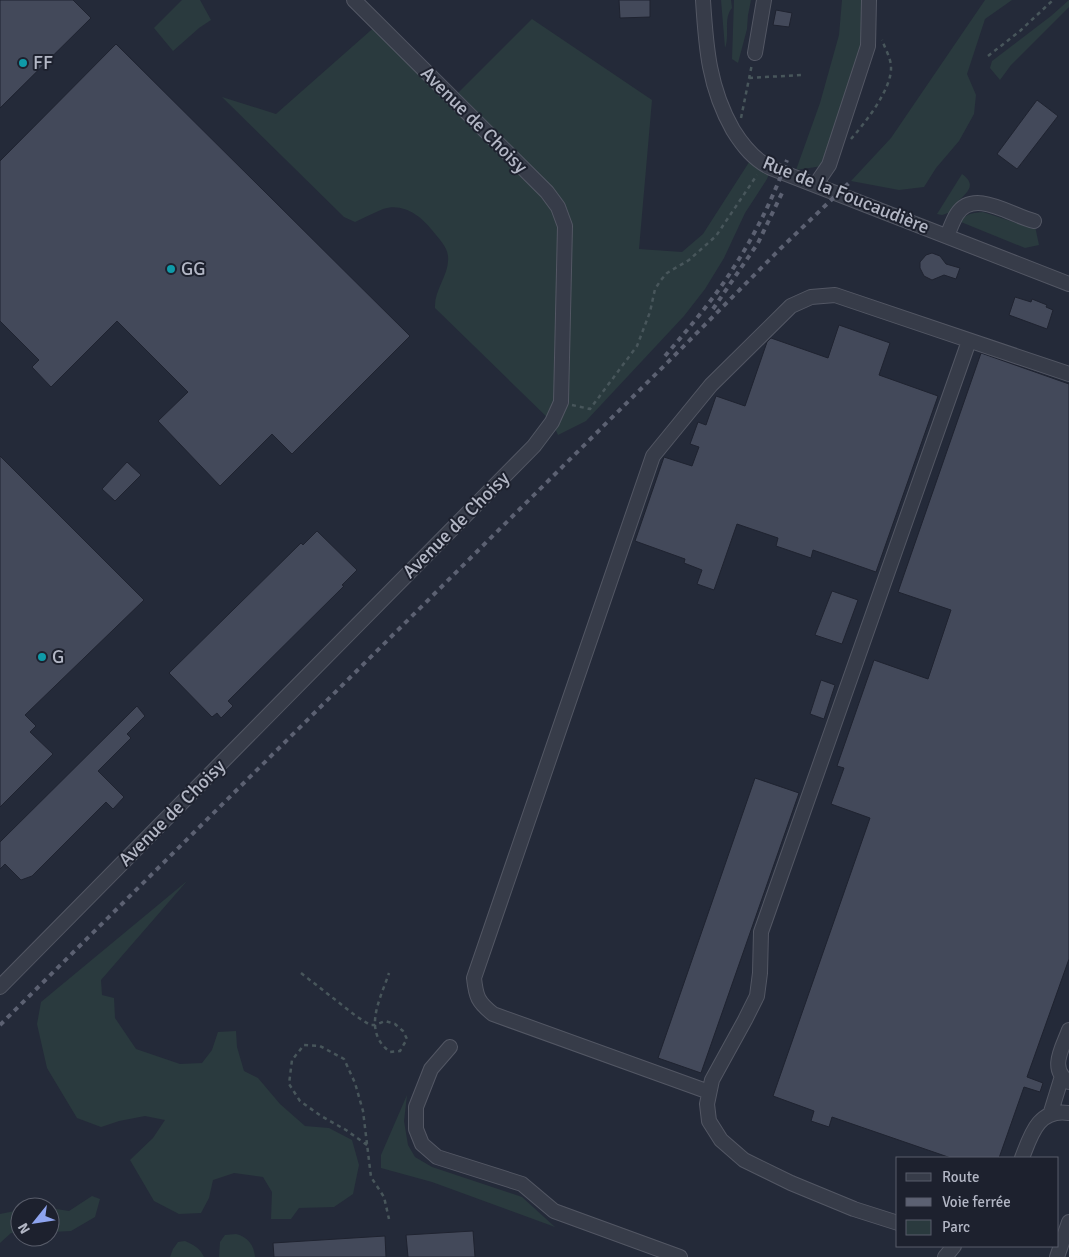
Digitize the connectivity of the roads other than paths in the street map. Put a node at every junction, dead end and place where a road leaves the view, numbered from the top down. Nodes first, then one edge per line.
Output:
1 (354, 0) edge
2 (703, 0) edge
3 (764, 0) edge
4 (869, 0) edge
5 (755, 53) road end
6 (816, 184) junction
7 (984, 202) junction
8 (1017, 202) dead end
9 (1034, 222) dead end
10 (946, 236) junction
11 (1069, 284) edge
12 (969, 341) junction
13 (1069, 374) edge
14 (0, 987) edge
15 (1069, 1030) edge
16 (450, 1048) dead end
17 (1065, 1079) edge
18 (709, 1092) junction
19 (1069, 1114) edge
20 (1050, 1115) junction
21 (1022, 1157) edge
22 (896, 1222) edge
23 (1069, 1222) edge
24 (953, 1247) edge
25 (680, 1257) edge
26 (945, 1257) edge
27 (1057, 1257) edge

1 - 14 street, Avenue de Choisy
2 - 6 street, Rue de la Foucaudière
3 - 5 street
4 - 6 street
6 - 10 street, Rue de la Foucaudière
7 - 8 street
7 - 9 street
7 - 10 street
10 - 11 street, Rue de la Foucaudière
12 - 13 street
12 - 18 street
12 - 18 street
15 - 17 street
16 - 25 street
17 - 20 street
18 - 22 street
19 - 20 street
20 - 21 street
23 - 27 street
24 - 26 street

